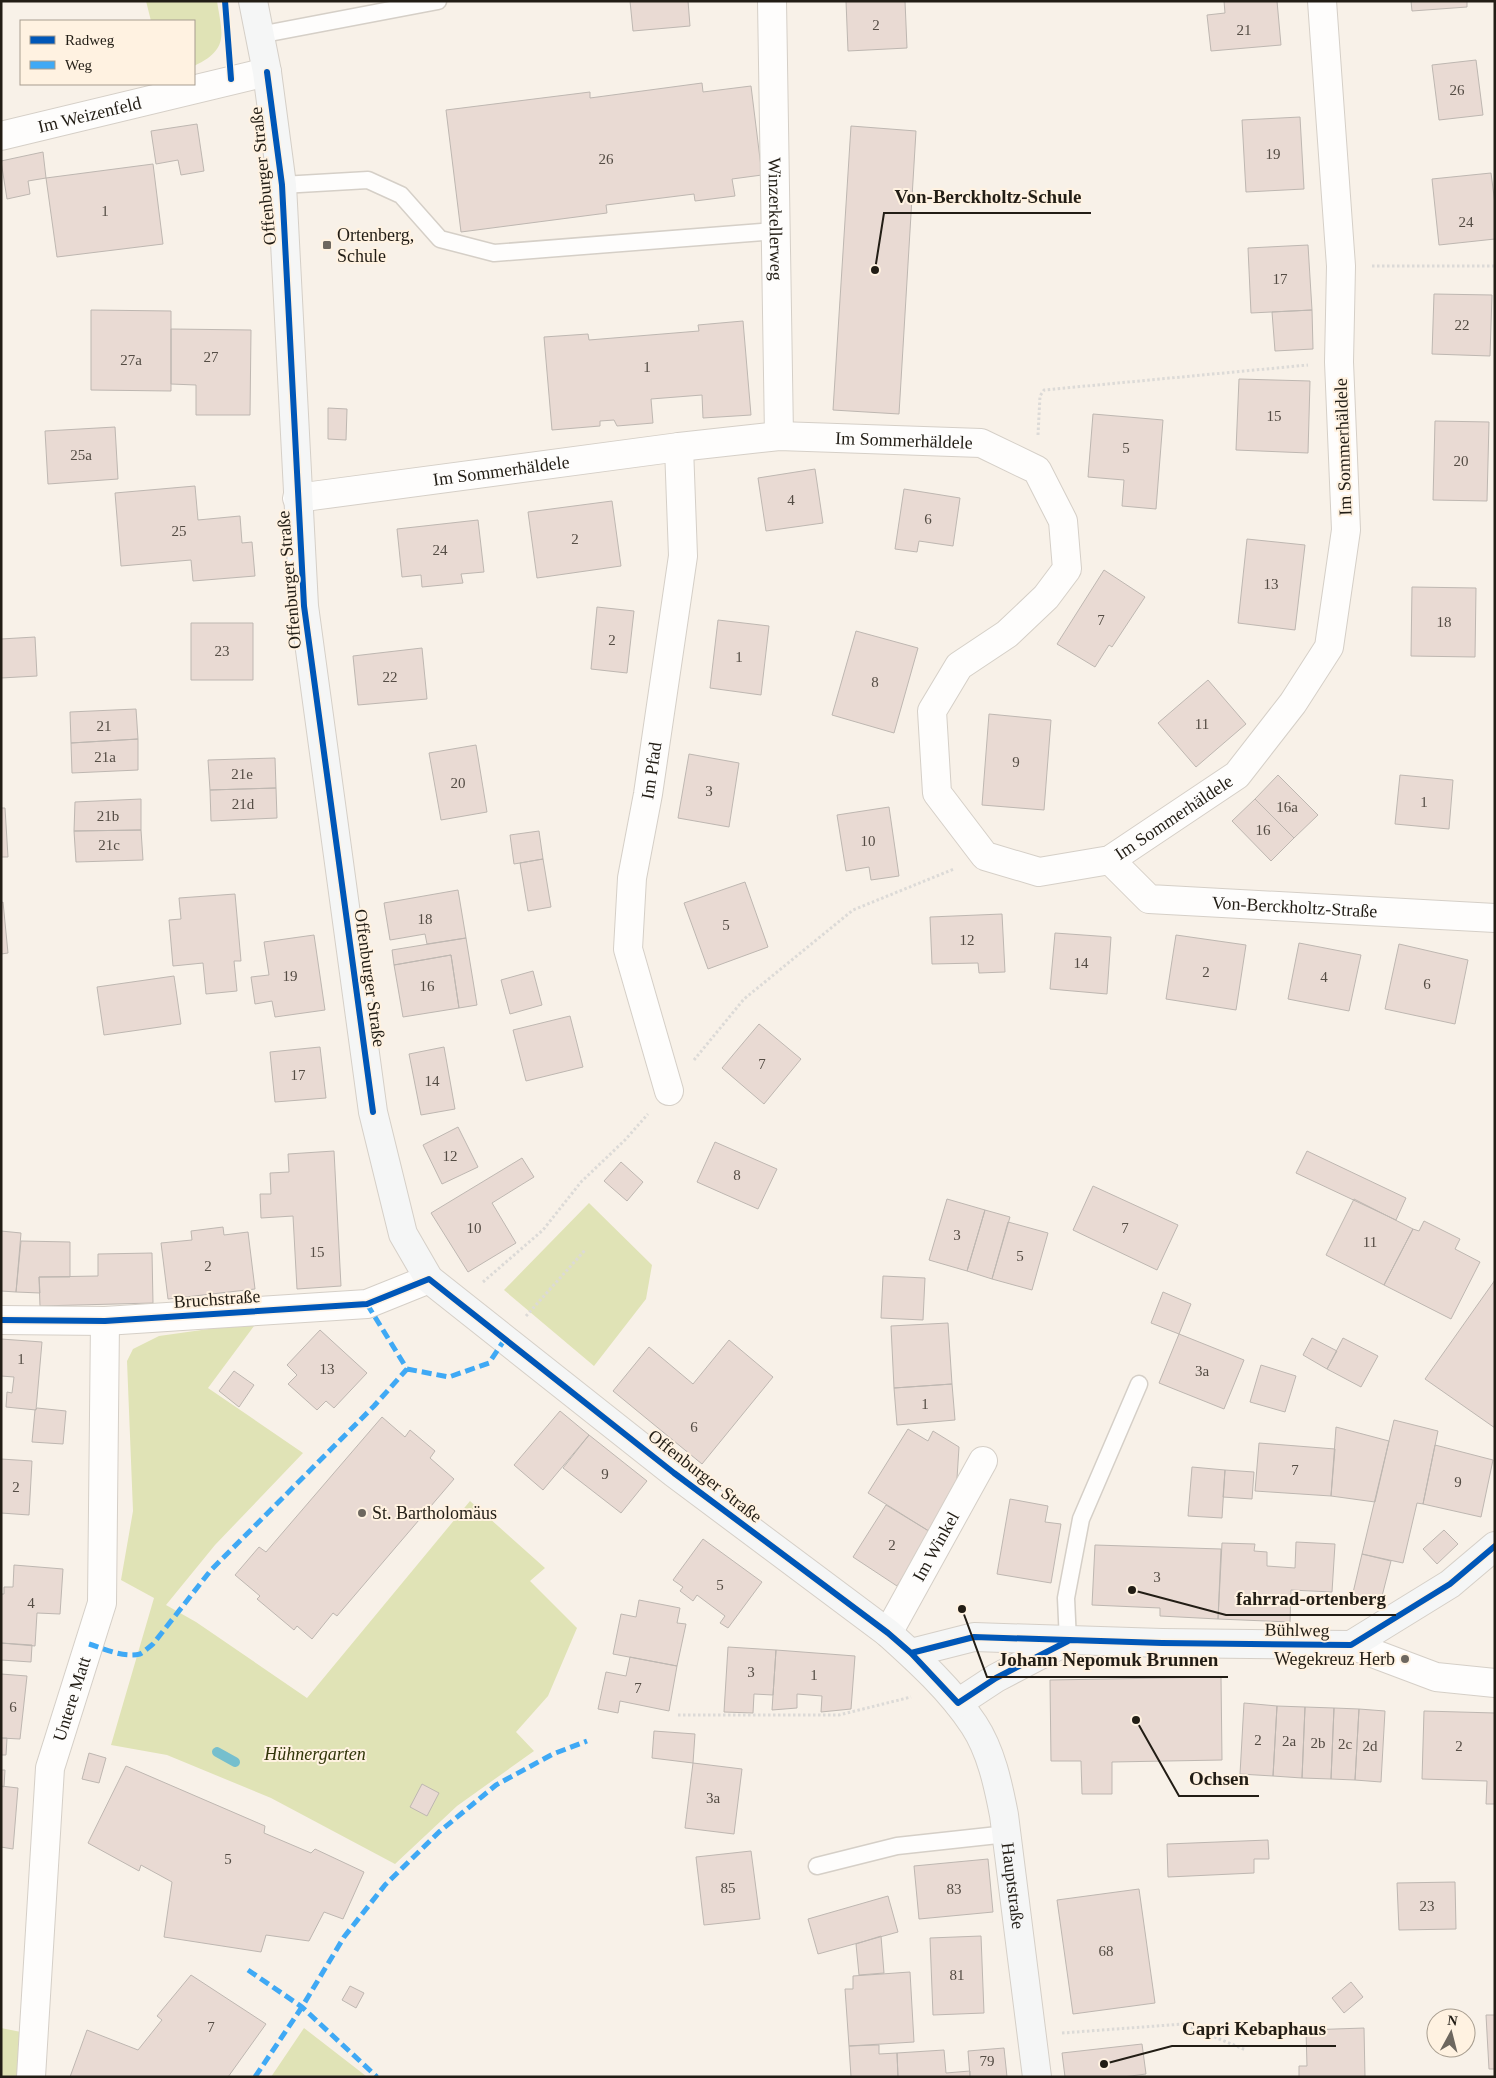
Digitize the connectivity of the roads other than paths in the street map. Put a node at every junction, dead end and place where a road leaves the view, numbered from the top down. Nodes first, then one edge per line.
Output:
1 (253, 1) edge
2 (438, 1) edge
3 (772, 1) edge
4 (1322, 1) edge
5 (259, 35) junction
6 (266, 72) junction
7 (1, 136) edge
8 (282, 185) junction
9 (775, 231) junction
10 (779, 436) junction
11 (679, 447) junction
12 (297, 498) junction
13 (1110, 860) junction
14 (1495, 918) edge
15 (670, 1091) road end
16 (429, 1279) junction
17 (1, 1320) edge
18 (105, 1321) junction
19 (1139, 1384) dead end
20 (983, 1461) dead end
21 (1495, 1546) edge
22 (888, 1633) junction
23 (1068, 1641) junction
24 (1351, 1645) junction
25 (911, 1653) junction
26 (1495, 1682) edge
27 (951, 1696) junction
28 (1007, 1834) junction
29 (816, 1866) dead end
30 (31, 2077) edge
31 (1037, 2077) edge

1 - 5 street, Offenburger Straße
2 - 5 lane
3 - 9 street, Winzerkellerweg
4 - 13 street, Im Sommerhäldele
5 - 6 street, Offenburger Straße
6 - 7 street, Im Weizenfeld
6 - 8 street, Offenburger Straße
8 - 9 lane
8 - 12 street, Offenburger Straße
9 - 10 street, Winzerkellerweg
10 - 11 street, Im Sommerhäldele
10 - 13 street, Im Sommerhäldele
11 - 12 street, Im Sommerhäldele
11 - 15 street, Im Pfad
12 - 16 street, Offenburger Straße
13 - 14 street, Von-Berckholtz-Straße
16 - 18 street, Bruchstraße
16 - 22 street, Offenburger Straße
17 - 18 street, Bruchstraße
18 - 30 street, Untere Matt
19 - 23 lane
20 - 22 street, Im Winkel
21 - 24 street, Bühlweg
22 - 25 street, Offenburger Straße
23 - 24 street, Bühlweg
23 - 25 street, Bühlweg
23 - 27 street, Bühlweg
24 - 26 street
25 - 27 street, Offenburger Straße
27 - 28 street, Hauptstraße
28 - 29 lane
28 - 31 street, Hauptstraße

